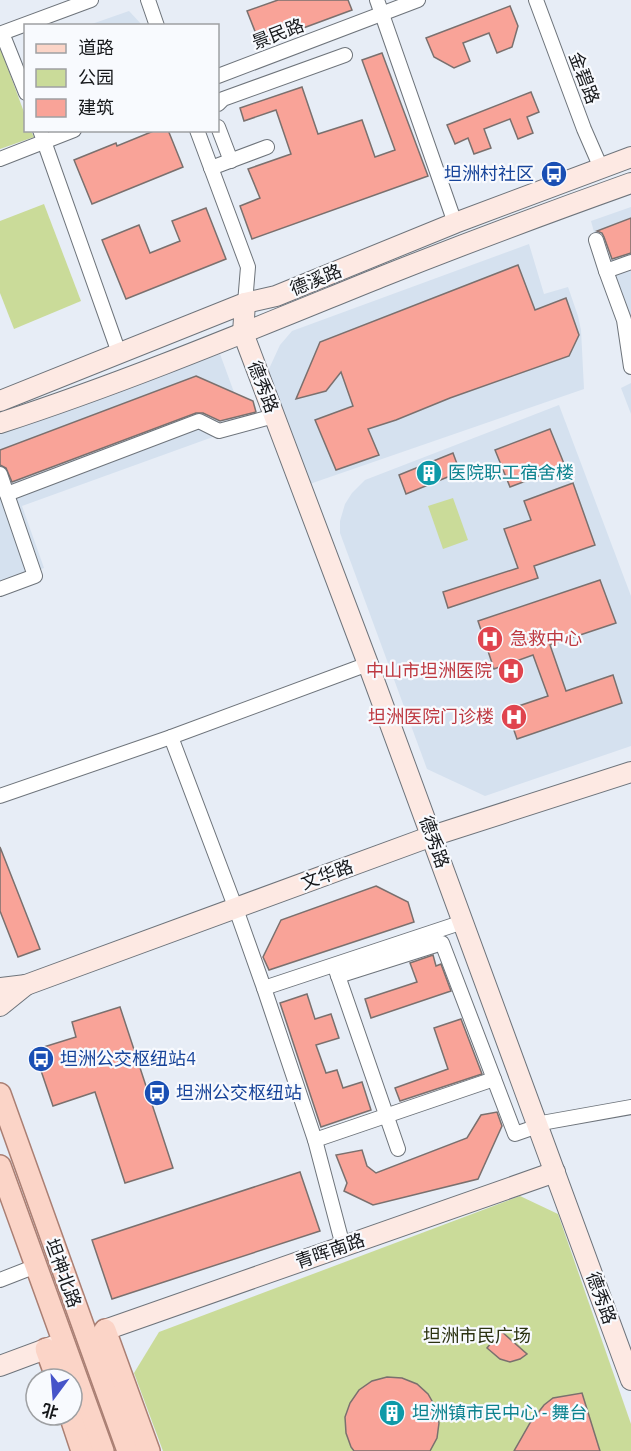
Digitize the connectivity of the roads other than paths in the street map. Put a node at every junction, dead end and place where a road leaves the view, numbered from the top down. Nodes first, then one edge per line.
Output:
1 (91, 0) edge
2 (148, 0) edge
3 (377, 0) edge
4 (418, 0) edge
5 (536, 0) edge
6 (383, 14) junction
7 (26, 24) edge
8 (157, 24) edge
9 (24, 25) edge
10 (345, 55) dead end
11 (269, 56) junction
12 (219, 76) edge
13 (277, 79) junction
14 (24, 88) edge
15 (219, 103) edge
16 (219, 130) edge
17 (63, 132) edge
18 (198, 132) edge
19 (42, 136) edge
20 (267, 147) dead end
21 (631, 157) edge
22 (0, 159) edge
23 (231, 161) junction
24 (211, 168) junction
25 (601, 168) junction
26 (631, 183) edge
27 (455, 223) junction
28 (596, 240) dead end
29 (631, 262) edge
30 (606, 271) junction
31 (245, 303) junction
32 (243, 333) junction
33 (118, 353) junction
34 (631, 367) edge
35 (0, 401) edge
36 (274, 416) junction
37 (0, 423) edge
38 (0, 474) edge
39 (7, 494) junction
40 (0, 589) edge
41 (368, 664) junction
42 (171, 737) junction
43 (631, 772) edge
44 (0, 796) edge
45 (432, 836) junction
46 (236, 909) junction
47 (464, 922) junction
48 (336, 971) junction
49 (26, 985) junction
50 (0, 988) edge
51 (264, 988) junction
52 (0, 1006) edge
53 (494, 1079) junction
54 (0, 1094) edge
55 (631, 1107) edge
56 (387, 1116) junction
57 (537, 1125) junction
58 (315, 1140) junction
59 (398, 1149) dead end
60 (0, 1166) edge
61 (555, 1172) junction
62 (343, 1246) junction
63 (36, 1266) junction
64 (0, 1280) edge
65 (105, 1330) joint
66 (55, 1346) junction
67 (114, 1356) junction
68 (0, 1366) edge
69 (56, 1367) edge
70 (631, 1380) edge
71 (103, 1382) junction
72 (74, 1427) edge
73 (82, 1451) edge
74 (103, 1451) edge
75 (128, 1451) edge
76 (149, 1451) edge

1 - 7 street
2 - 8 street
3 - 6 street
4 - 6 street, 景民路
5 - 25 street, 金碧路
6 - 11 street, 景民路
6 - 27 street
9 - 14 street
10 - 13 street
11 - 12 street, 景民路
11 - 13 street
13 - 15 street
16 - 23 street
17 - 19 street
18 - 24 street
19 - 22 street
19 - 33 street
20 - 23 street
21 - 25 street, 德溪路
23 - 24 street
24 - 31 street
25 - 27 street, 德溪路
26 - 32 street, 德溪路
27 - 31 street, 德溪路
28 - 30 street
29 - 30 street
30 - 34 street
31 - 32 street, 德秀路
31 - 33 street, 德溪路
32 - 36 street, 德秀路
32 - 37 street, 德溪路
33 - 35 street, 德溪路
36 - 39 street
36 - 41 street, 德秀路
38 - 39 street
39 - 40 street
41 - 42 street
41 - 45 street, 德秀路
42 - 44 street
42 - 46 street
43 - 45 street, 文华路
45 - 46 street, 文华路
45 - 47 street, 德秀路
46 - 49 street, 文华路
46 - 51 street
47 - 48 street
47 - 57 street, 德秀路
48 - 51 street
48 - 53 street
48 - 56 street
49 - 50 street
49 - 52 street
51 - 58 street
53 - 56 street
53 - 57 street
54 - 71 main road, 坦神北路
55 - 57 street
56 - 58 street
56 - 59 street
57 - 61 street, 德秀路
58 - 62 street
60 - 63 main road, 坦神北路
61 - 62 street, 青晖南路
61 - 70 street, 德秀路
62 - 65 street, 青晖南路
63 - 64 street
63 - 66 main road, 坦神北路
65 - 67 main road
66 - 68 street
66 - 69 main road
66 - 74 main road, 坦神北路
67 - 71 main road
67 - 76 main road
71 - 75 main road, 坦神北路
72 - 73 main road

